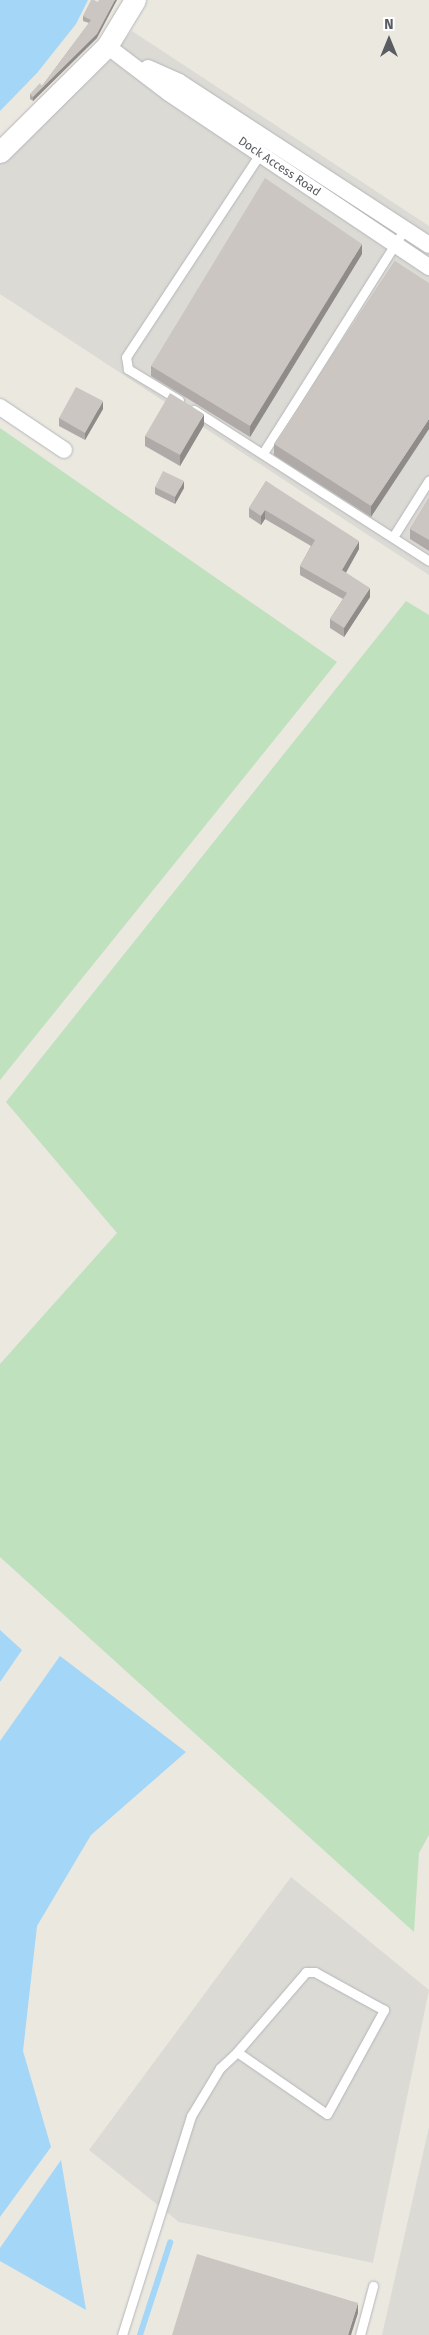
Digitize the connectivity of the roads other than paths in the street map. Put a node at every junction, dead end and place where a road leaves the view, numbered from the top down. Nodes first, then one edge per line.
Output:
1 (135, 0) edge
2 (107, 46) junction
3 (264, 147) junction
4 (0, 152) edge
5 (404, 230) junction
6 (394, 245) junction
7 (429, 245) edge
8 (429, 268) edge
9 (0, 407) edge
10 (64, 450) dead end
11 (263, 453) junction
12 (429, 480) edge
13 (393, 537) junction
14 (429, 561) edge
15 (237, 2052) junction
16 (373, 2286) dead end
17 (122, 2335) edge
18 (360, 2335) edge

1 - 2 street
2 - 3 street, Dock Access Road
2 - 4 street
3 - 5 street, Dock Access Road
3 - 6 street, Dock Access Road
3 - 11 lane
5 - 6 lane
5 - 7 street, Dock Access Road
6 - 8 street, Dock Access Road
6 - 11 lane
9 - 10 street
11 - 13 lane
12 - 13 lane
13 - 14 lane
15 - 15 lane
15 - 17 lane
16 - 18 lane

